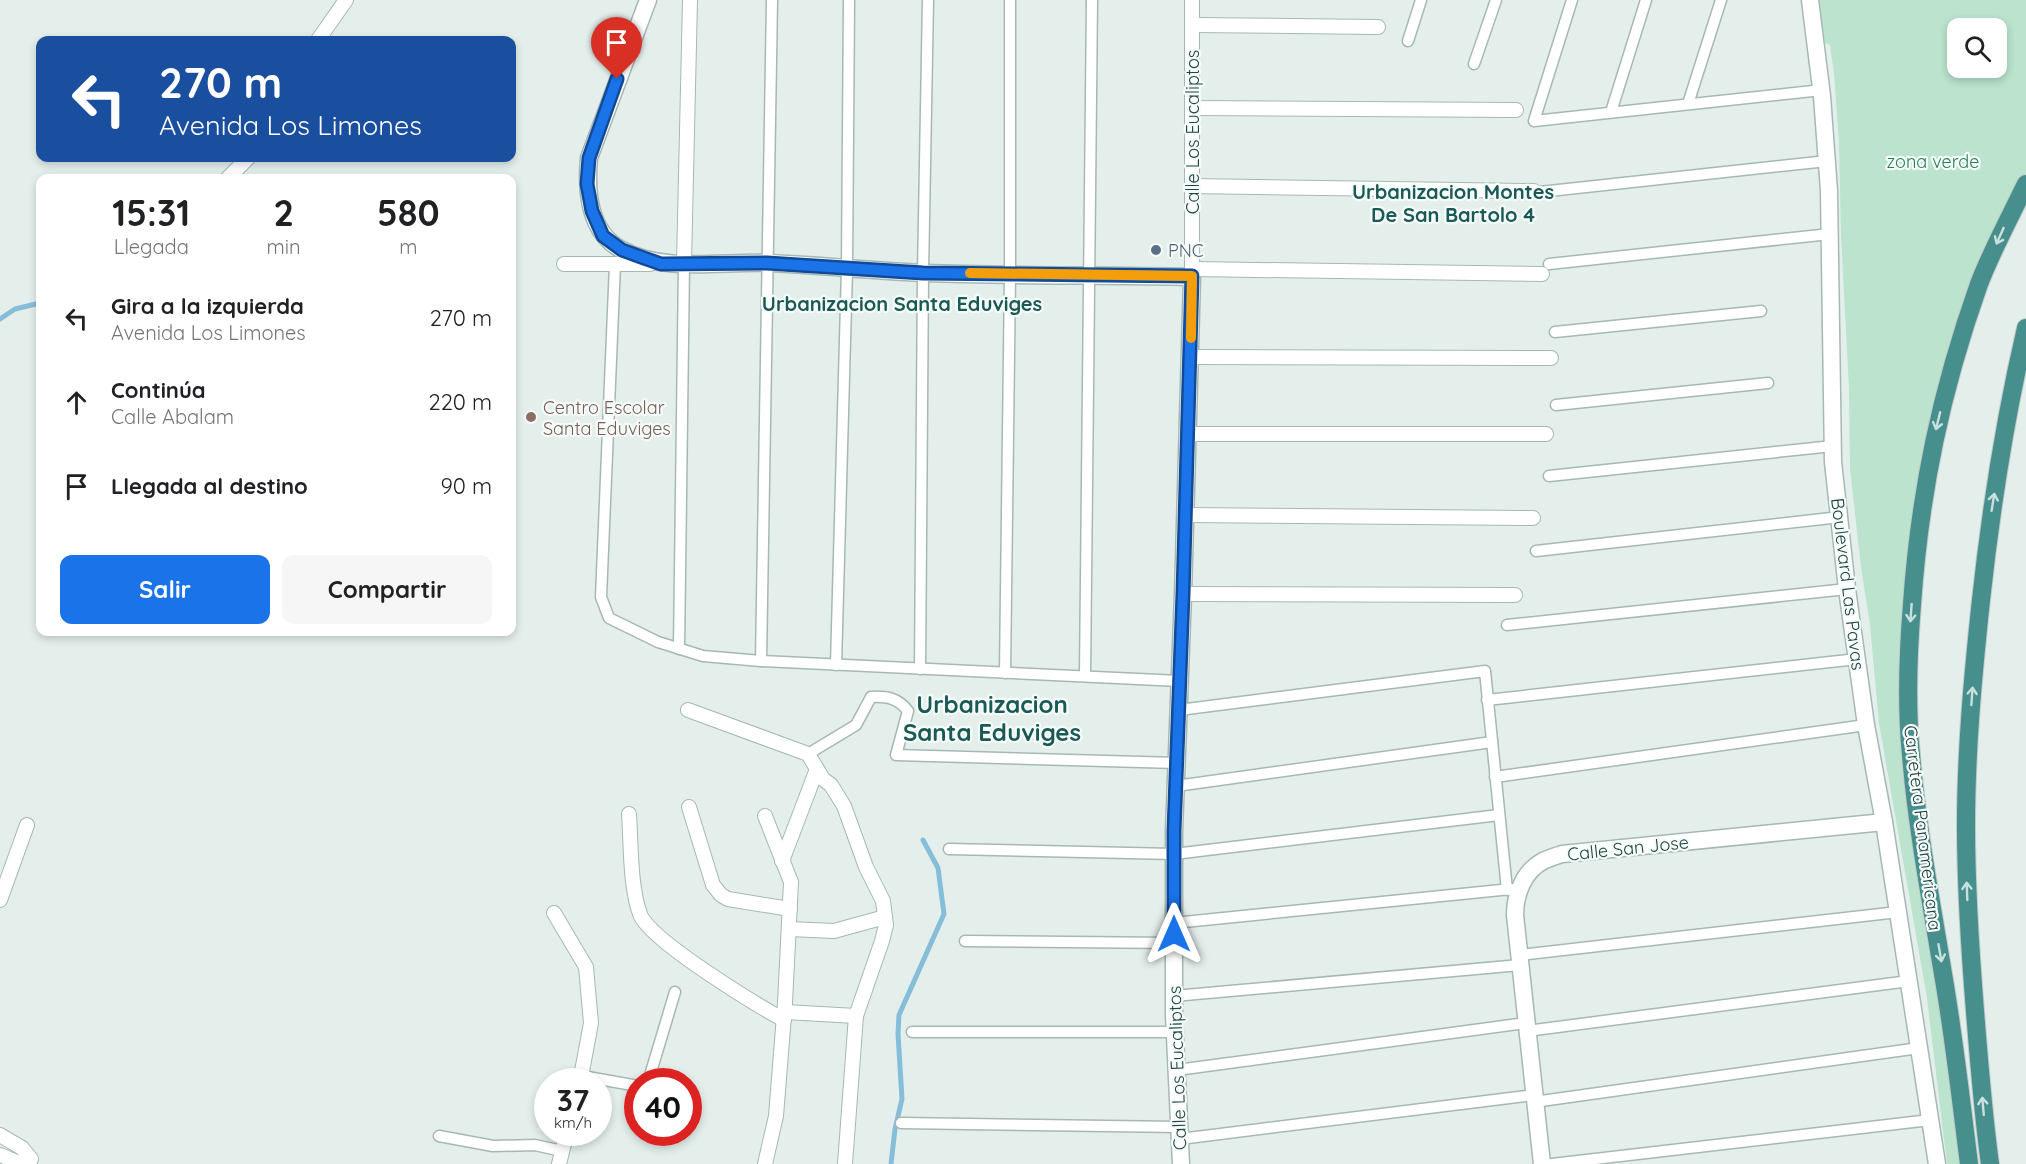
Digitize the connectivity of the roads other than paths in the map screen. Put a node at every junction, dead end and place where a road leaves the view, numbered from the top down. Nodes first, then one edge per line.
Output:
1 (346, 0) edge
2 (648, 0) edge
3 (690, 0) edge
4 (772, 0) edge
5 (849, 0) edge
6 (928, 0) edge
7 (1010, 0) edge
8 (1092, 0) edge
9 (1192, 0) edge
10 (1421, 0) edge
11 (1496, 0) edge
12 (1572, 0) edge
13 (1646, 0) edge
14 (1721, 0) edge
15 (1810, 0) edge
16 (1192, 25) junction
17 (1378, 27) dead end
18 (321, 36) edge
19 (1408, 41) dead end
20 (1474, 64) dead end
21 (1822, 90) junction
22 (1688, 104) junction
23 (1192, 108) junction
24 (1516, 110) dead end
25 (1611, 112) junction
26 (1827, 161) junction
27 (244, 162) edge
28 (232, 174) edge
29 (2026, 184) edge
30 (1192, 186) junction
31 (1537, 191) joint
32 (1830, 234) junction
33 (684, 263) junction
34 (767, 263) junction
35 (564, 264) dead end
36 (615, 264) junction
37 (661, 264) junction
38 (846, 268) junction
39 (1546, 269) joint
40 (923, 273) junction
41 (1192, 273) junction
42 (1010, 274) junction
43 (1089, 275) junction
44 (1761, 311) dead end
45 (2026, 328) edge
46 (1555, 332) dead end
47 (1190, 357) junction
48 (1551, 358) dead end
49 (1768, 383) dead end
50 (1556, 405) dead end
51 (1188, 434) junction
52 (1546, 434) dead end
53 (1833, 446) junction
54 (1549, 476) dead end
55 (1186, 515) junction
56 (1840, 517) junction
57 (1533, 518) dead end
58 (1536, 551) dead end
59 (1847, 589) junction
60 (1183, 594) junction
61 (1515, 595) dead end
62 (1507, 625) dead end
63 (679, 649) junction
64 (1857, 659) junction
65 (761, 661) junction
66 (836, 665) junction
67 (920, 669) junction
68 (1005, 673) junction
69 (1085, 676) junction
70 (1180, 681) junction
71 (1487, 700) junction
72 (688, 710) dead end
73 (1179, 710) junction
74 (1866, 725) junction
75 (1492, 742) junction
76 (808, 754) junction
77 (1177, 763) junction
78 (817, 769) junction
79 (1495, 777) junction
80 (1176, 786) junction
81 (689, 807) dead end
82 (629, 814) dead end
83 (1499, 815) junction
84 (765, 816) dead end
85 (1884, 822) junction
86 (27, 825) dead end
87 (949, 849) dead end
88 (1174, 854) junction
89 (782, 861) junction
90 (1513, 889) junction
91 (0, 900) edge
92 (790, 909) junction
93 (1898, 912) junction
94 (554, 913) dead end
95 (885, 917) junction
96 (1174, 923) junction
97 (789, 929) junction
98 (965, 941) dead end
99 (1174, 943) junction
100 (1519, 960) junction
101 (1909, 981) junction
102 (675, 992) dead end
103 (1174, 996) junction
104 (784, 1016) junction
105 (856, 1016) junction
106 (1526, 1027) junction
107 (912, 1032) dead end
108 (1175, 1032) junction
109 (1919, 1048) junction
110 (583, 1068) edge
111 (652, 1068) edge
112 (1177, 1070) junction
113 (1534, 1098) junction
114 (1930, 1120) junction
115 (901, 1123) dead end
116 (0, 1126) edge
117 (1180, 1133) junction
118 (440, 1136) dead end
119 (6, 1138) edge
120 (0, 1155) edge
121 (560, 1158) edge
122 (21, 1164) edge
123 (29, 1164) edge
124 (765, 1164) edge
125 (845, 1164) edge
126 (1181, 1164) edge
127 (1542, 1164) edge
128 (1552, 1164) edge
129 (1937, 1164) edge
130 (1969, 1164) edge
131 (1990, 1164) edge

1 - 18 street
2 - 37 street
3 - 33 street
4 - 34 street
5 - 38 street
6 - 40 street
7 - 42 street
8 - 43 street
9 - 16 street, Calle Los Eucaliptos
10 - 19 street
11 - 20 street
12 - 25 street
13 - 25 street
14 - 22 street
15 - 21 street, Boulevard Las Pavas
16 - 17 street
16 - 23 street, Calle Los Eucaliptos
21 - 22 street
21 - 26 street, Boulevard Las Pavas
22 - 25 street
23 - 24 street
23 - 30 street, Calle Los Eucaliptos
26 - 31 street
26 - 32 street, Boulevard Las Pavas
27 - 28 street
29 -> 130 highway, Carretera Panamericana
30 - 31 street
30 - 41 street, Calle Los Eucaliptos
32 - 39 street
32 - 53 street, Boulevard Las Pavas
33 - 34 street
33 - 37 street
33 - 63 street
34 - 38 street
34 - 65 street
35 - 36 street
36 - 37 street
36 - 63 street
38 - 40 street
38 - 66 street
39 - 41 street
40 - 42 street
40 - 67 street
41 - 43 street
41 - 47 street, Calle Los Eucaliptos
42 - 43 street
42 - 68 street
43 - 69 street
44 - 46 street
131 -> 45 highway, Carretera Panamericana
47 - 48 street
47 - 51 street, Calle Los Eucaliptos
49 - 50 street
51 - 52 street
51 - 55 street, Calle Los Eucaliptos
53 - 54 street
53 - 56 street, Boulevard Las Pavas
55 - 57 street
55 - 60 street, Calle Los Eucaliptos
56 - 58 street
56 - 59 street, Boulevard Las Pavas
59 - 62 street
59 - 64 street, Boulevard Las Pavas
60 - 61 street
60 - 70 street, Calle Los Eucaliptos
63 - 65 street
64 - 71 street
64 - 74 street, Boulevard Las Pavas
65 - 66 street
66 - 67 street
67 - 68 street
68 - 69 street
69 - 70 street
70 - 73 street, Calle Los Eucaliptos
71 - 73 street
71 - 75 street
72 - 76 street
73 - 77 street, Calle Los Eucaliptos
74 - 79 street
74 - 85 street, Boulevard Las Pavas
75 - 79 street
75 - 80 street
76 - 77 street
76 - 78 street
77 - 80 street, Calle Los Eucaliptos
78 - 89 street
78 - 95 street
79 - 83 street
80 - 88 street, Calle Los Eucaliptos
81 - 92 street
82 - 104 street
83 - 88 street
83 - 90 street
84 - 89 street
85 - 90 street, Calle San Jose
85 - 93 street, Boulevard Las Pavas
86 - 91 street
87 - 88 street
88 - 96 street, Calle Los Eucaliptos
89 - 92 street
90 - 96 street
90 - 100 street, Calle San Jose
92 - 97 street
93 - 100 street
93 - 101 street, Boulevard Las Pavas
94 - 110 street
95 - 97 street
95 - 105 street
96 - 99 street, Calle Los Eucaliptos
97 - 104 street
98 - 99 street
99 - 103 street, Calle Los Eucaliptos
100 - 103 street
100 - 106 street, Calle San Jose
101 - 106 street
101 - 109 street, Boulevard Las Pavas
102 - 111 street
103 - 108 street, Calle Los Eucaliptos
104 - 105 street
104 - 124 street
105 - 125 street
106 - 112 street
106 - 113 street, Calle San Jose
107 - 108 street
108 - 112 street, Calle Los Eucaliptos
109 - 113 street
109 - 114 street, Boulevard Las Pavas
112 - 117 street, Calle Los Eucaliptos
113 - 117 street
113 - 127 street, Calle San Jose
114 - 128 street
114 - 129 street, Boulevard Las Pavas
115 - 117 street
116 - 119 street
117 - 126 street, Calle Los Eucaliptos
118 - 121 street
119 - 123 street
120 - 122 street

